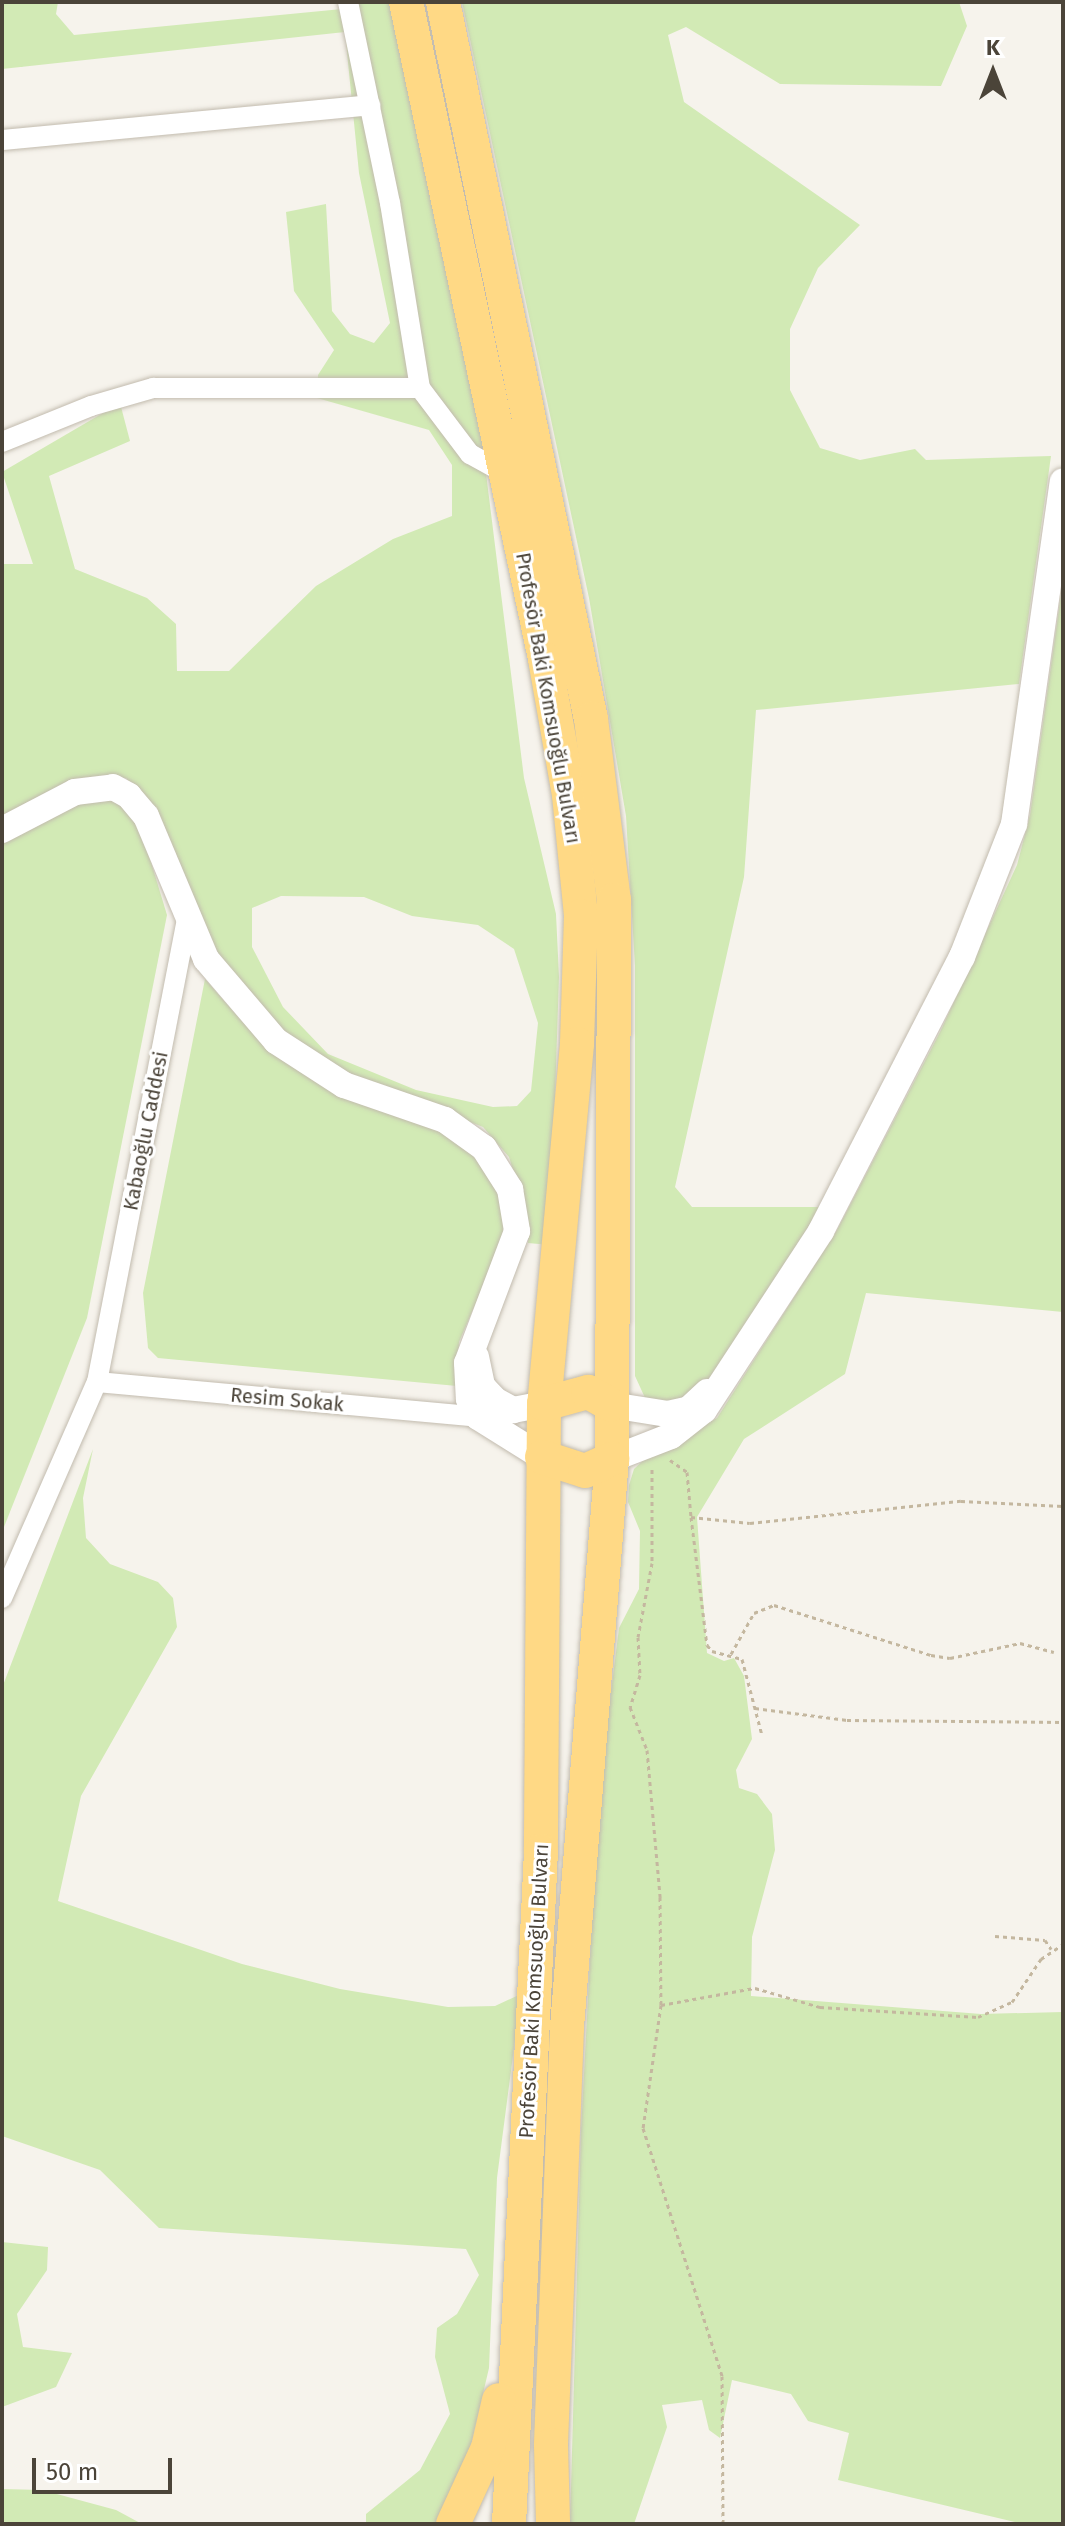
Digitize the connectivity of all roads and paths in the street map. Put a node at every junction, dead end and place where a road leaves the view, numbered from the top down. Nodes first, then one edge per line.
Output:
1 (348, 2) edge
2 (406, 2) edge
3 (443, 2) edge
4 (370, 105) junction
5 (2, 140) edge
6 (420, 388) junction
7 (2, 442) edge
8 (508, 475) junction
9 (1063, 481) edge
10 (2, 830) edge
11 (186, 922) junction
12 (475, 1338) junction
13 (721, 1379) junction
14 (97, 1382) junction
15 (544, 1404) junction
16 (611, 1405) junction
17 (478, 1417) junction
18 (652, 1451) junction
19 (542, 1457) junction
20 (612, 1459) junction
21 (1063, 1506) edge
22 (691, 1517) junction
23 (2, 1598) edge
24 (1054, 1652) dead end
25 (731, 1654) junction
26 (755, 1708) junction
27 (1063, 1722) edge
28 (762, 1735) dead end
29 (995, 1936) dead end
30 (1063, 1944) edge
31 (1051, 1949) junction
32 (661, 2005) junction
33 (525, 2189) junction
34 (453, 2524) edge
35 (509, 2524) edge
36 (553, 2524) edge
37 (723, 2524) edge

1 - 4 street
2 - 8 highway, Profesör Baki Komsuoğlu Bulvarı
3 - 16 highway, Profesör Baki Komsuoğlu Bulvarı
4 - 5 street
4 - 6 street
6 - 7 street
6 - 8 street
8 - 15 highway, Profesör Baki Komsuoğlu Bulvarı
9 - 13 street
10 - 11 street
11 - 12 street
11 - 14 street, Kabaoğlu Caddesi
12 - 15 street
12 - 17 street
13 - 16 street
13 - 18 street
14 - 17 street, Resim Sokak
14 - 23 street, Kabaoğlu Caddesi
15 - 16 highway
15 - 19 highway
16 - 20 highway
17 - 19 street
18 - 20 street
18 - 22 path
18 - 32 path
19 - 20 highway
19 - 33 highway, Profesör Baki Komsuoğlu Bulvarı
20 - 36 highway, Profesör Baki Komsuoğlu Bulvarı
21 - 22 path
22 - 25 path
24 - 25 path
25 - 26 path
26 - 27 path
26 - 28 path
29 - 31 path
30 - 31 path
31 - 32 path
32 - 37 path
33 - 34 highway
33 - 35 highway, Profesör Baki Komsuoğlu Bulvarı

